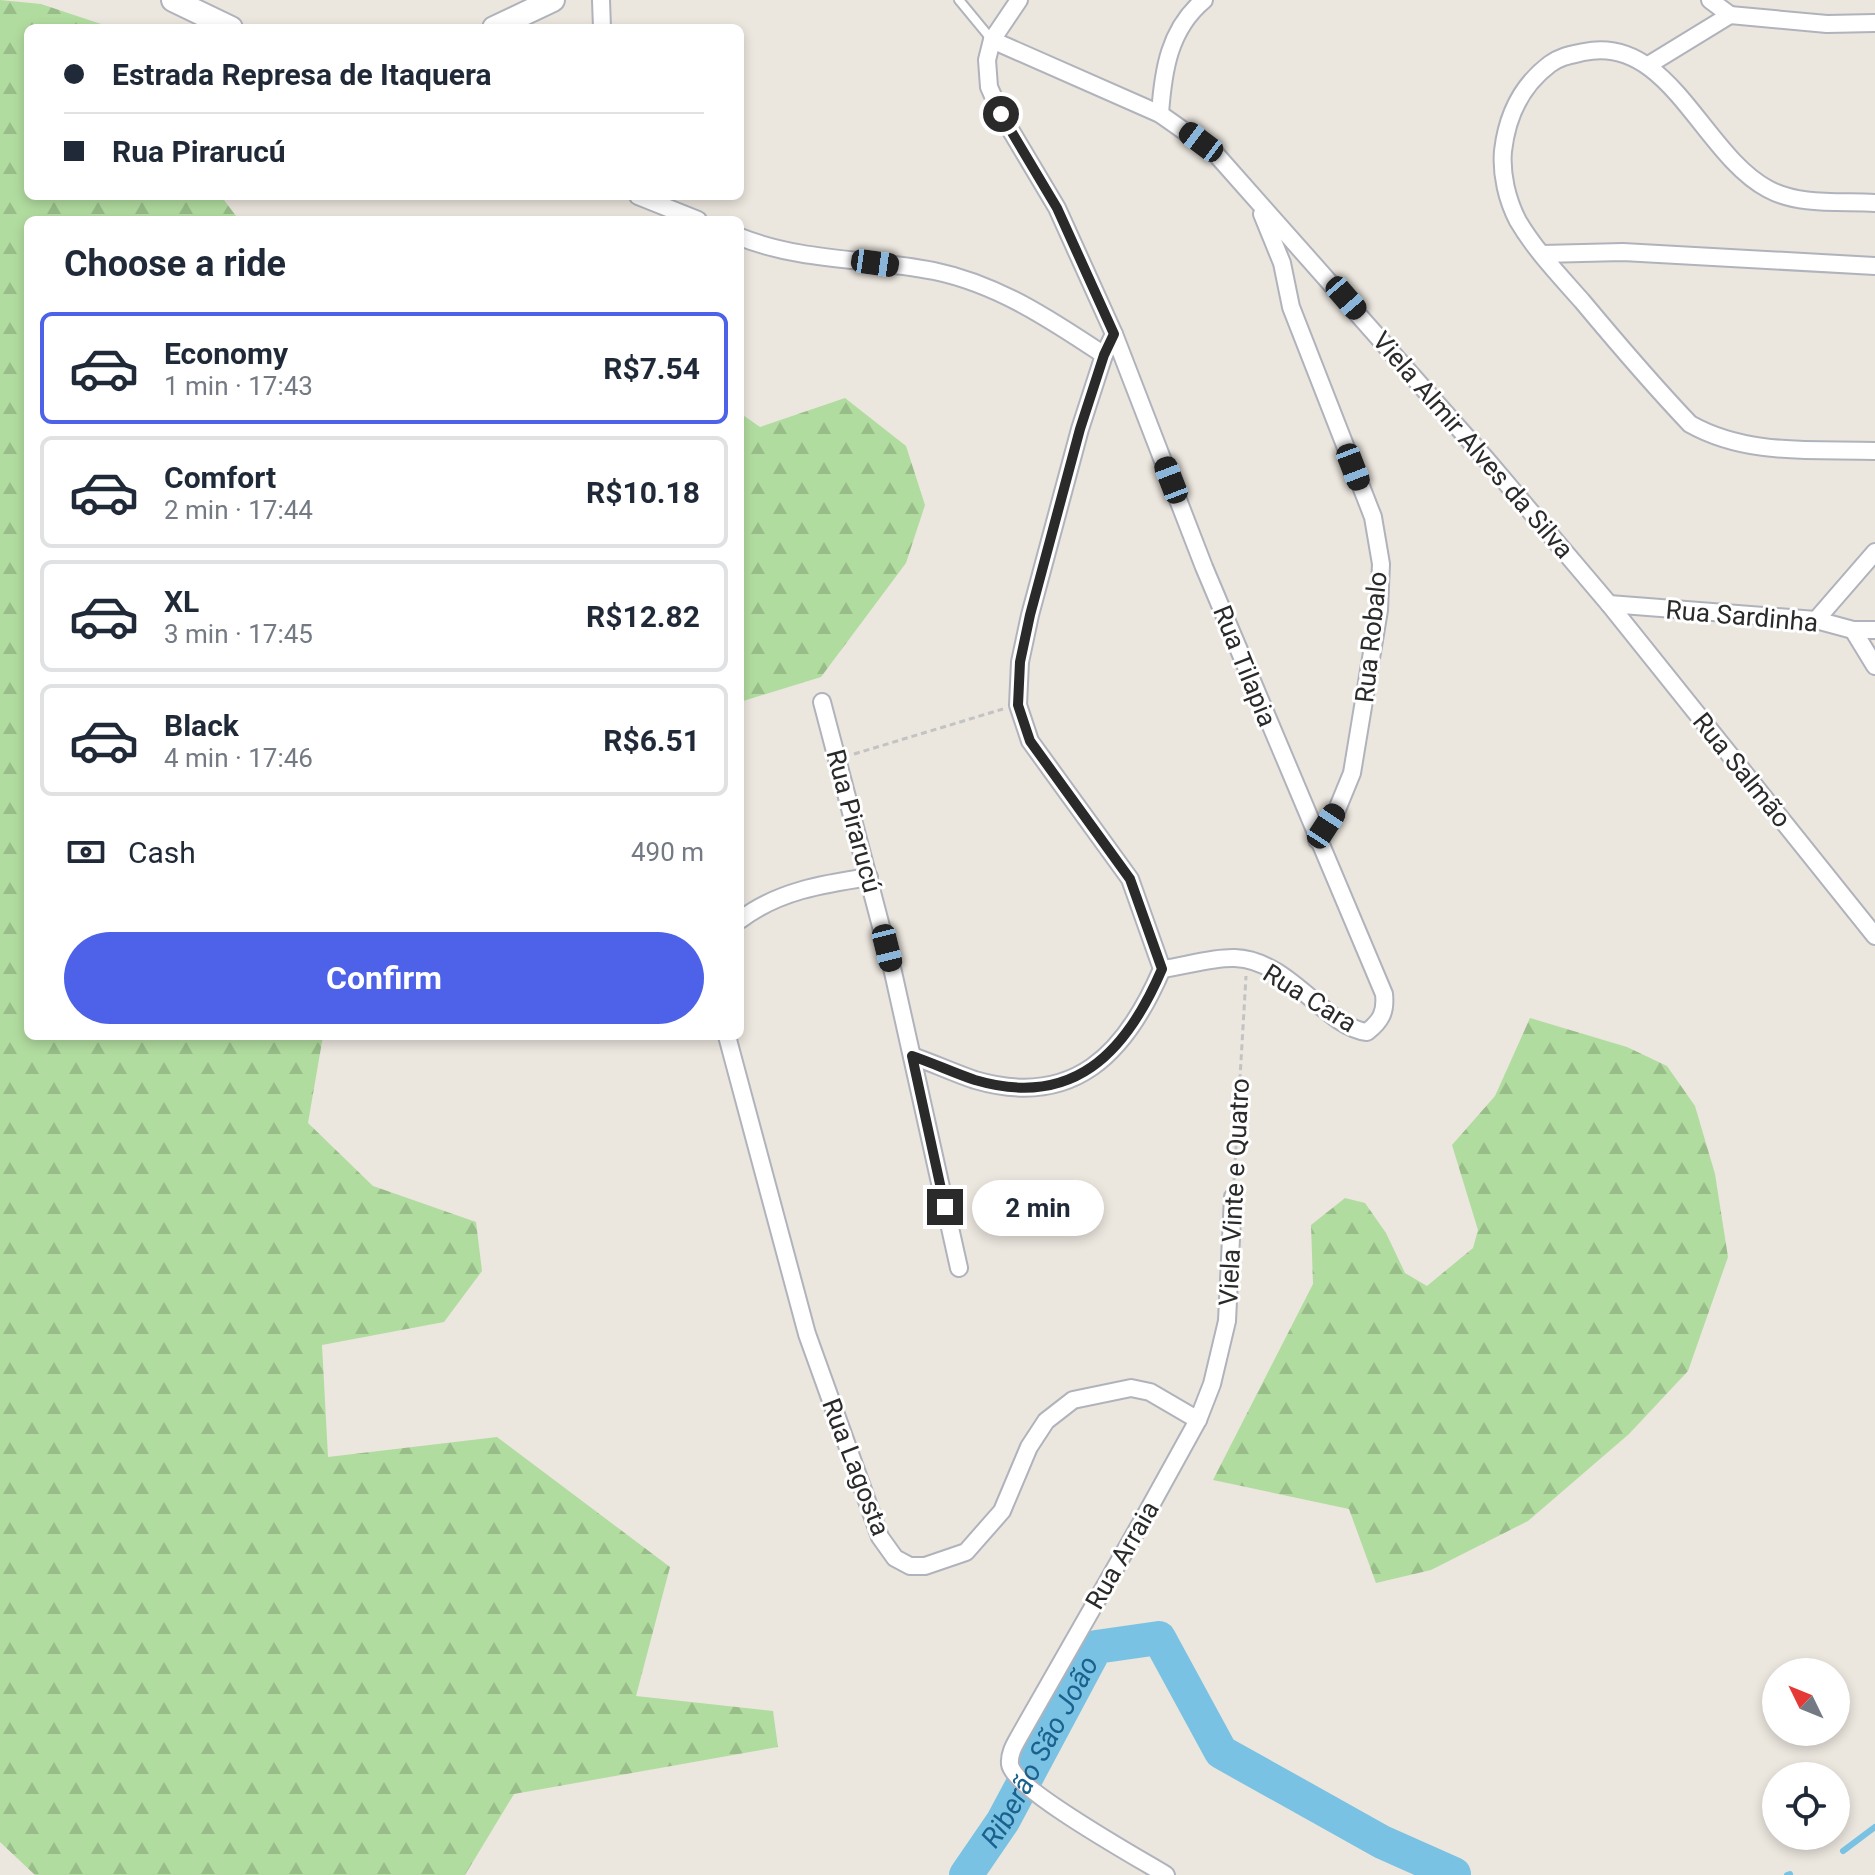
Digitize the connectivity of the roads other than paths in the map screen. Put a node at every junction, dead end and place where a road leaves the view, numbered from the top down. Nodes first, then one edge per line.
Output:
1 (173, 0) edge
2 (553, 0) edge
3 (601, 0) edge
4 (959, 0) edge
5 (1019, 0) edge
6 (1204, 0) edge
7 (1710, 0) edge
8 (1730, 15) junction
9 (1875, 23) edge
10 (223, 24) edge
11 (502, 24) edge
12 (602, 24) edge
13 (992, 40) junction
14 (1650, 64) junction
15 (1160, 114) junction
16 (648, 200) edge
17 (1875, 203) edge
18 (1258, 205) junction
19 (688, 216) edge
20 (744, 238) edge
21 (1542, 254) junction
22 (1875, 266) edge
23 (1114, 334) junction
24 (1104, 355) junction
25 (1875, 451) edge
26 (1875, 552) edge
27 (1609, 604) junction
28 (1816, 620) junction
29 (1853, 630) junction
30 (1875, 630) edge
31 (1875, 666) edge
32 (822, 702) dead end
33 (1317, 840) junction
34 (869, 877) junction
35 (744, 917) edge
36 (1875, 936) edge
37 (1162, 969) junction
38 (1384, 994) joint
39 (728, 1040) edge
40 (912, 1056) junction
41 (1233, 1197) road end
42 (959, 1268) dead end
43 (1198, 1420) junction
44 (1166, 1875) edge

1 - 10 street
2 - 11 street
3 - 12 street
4 - 13 lane
5 - 13 street
6 - 15 street
7 - 8 street
8 - 9 street
8 - 14 street
13 - 15 street, Viela Almir Alves da Silva
13 - 23 street, Rua Tilapia
14 - 17 street
14 - 21 street
15 - 18 street, Viela Almir Alves da Silva
16 - 19 street
18 - 27 street, Viela Almir Alves da Silva
18 - 33 street, Rua Robalo
20 - 24 street
21 - 22 street
21 - 25 street
23 - 24 street
23 - 33 street, Rua Tilapia
24 - 37 street
26 - 28 street
27 - 28 street, Rua Sardinha
27 - 36 street, Rua Salmão
28 - 29 street, Rua Sardinha
29 - 30 street, Rua Sardinha
29 - 31 street
32 - 34 street, Rua Pirarucú
33 - 38 street, Rua Tilapia
34 - 35 street
34 - 40 street, Rua Pirarucú
37 - 38 street, Rua Cara
37 - 40 street
39 - 43 street, Rua Lagosta
40 - 42 street, Rua Pirarucú
41 - 43 street, Viela Vinte e Quatro
43 - 44 street, Rua Arraia

